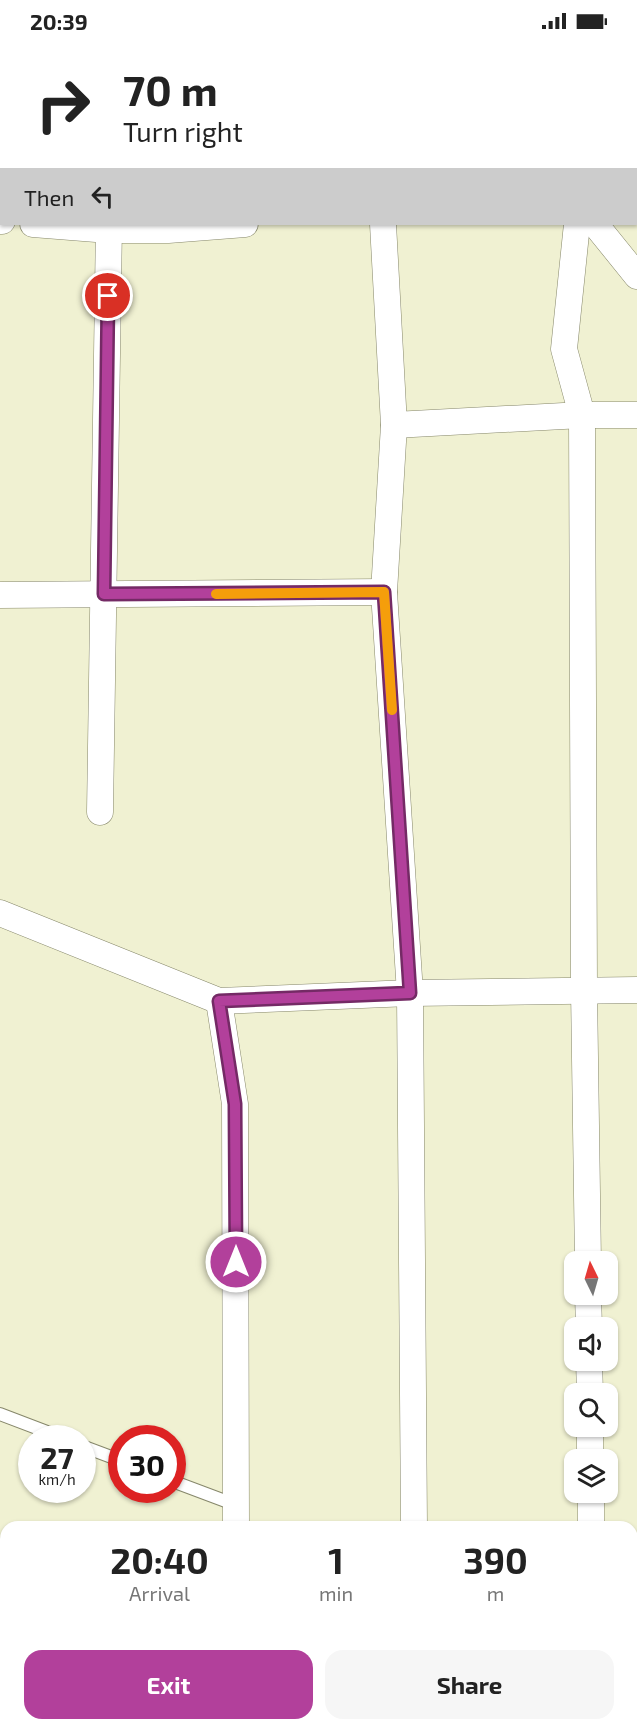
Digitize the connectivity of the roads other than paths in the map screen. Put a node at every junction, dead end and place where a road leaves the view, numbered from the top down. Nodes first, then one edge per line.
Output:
1 (58, 225) edge
2 (232, 225) edge
3 (383, 225) edge
4 (577, 225) edge
5 (595, 225) edge
6 (109, 227) edge
7 (637, 276) edge
8 (582, 415) junction
9 (637, 415) edge
10 (394, 425) junction
11 (384, 592) junction
12 (104, 594) junction
13 (0, 596) edge
14 (100, 812) dead end
15 (0, 913) edge
16 (584, 990) junction
17 (637, 990) edge
18 (410, 993) junction
19 (219, 1001) junction
20 (588, 1251) edge
21 (0, 1414) edge
22 (29, 1425) edge
23 (186, 1489) edge
24 (591, 1503) edge
25 (236, 1516) edge
26 (414, 1521) edge
27 (591, 1521) edge

1 - 6 street
2 - 6 street
3 - 10 street
4 - 8 street
5 - 7 street
6 - 12 street
8 - 9 street
8 - 10 street
8 - 16 street
10 - 11 street
11 - 12 street
11 - 18 street
12 - 13 street
12 - 14 street
15 - 19 street
16 - 17 street
16 - 18 street
16 - 20 street
18 - 19 street
18 - 26 street
19 - 25 street
21 - 22 lane
23 - 25 lane
24 - 27 street

